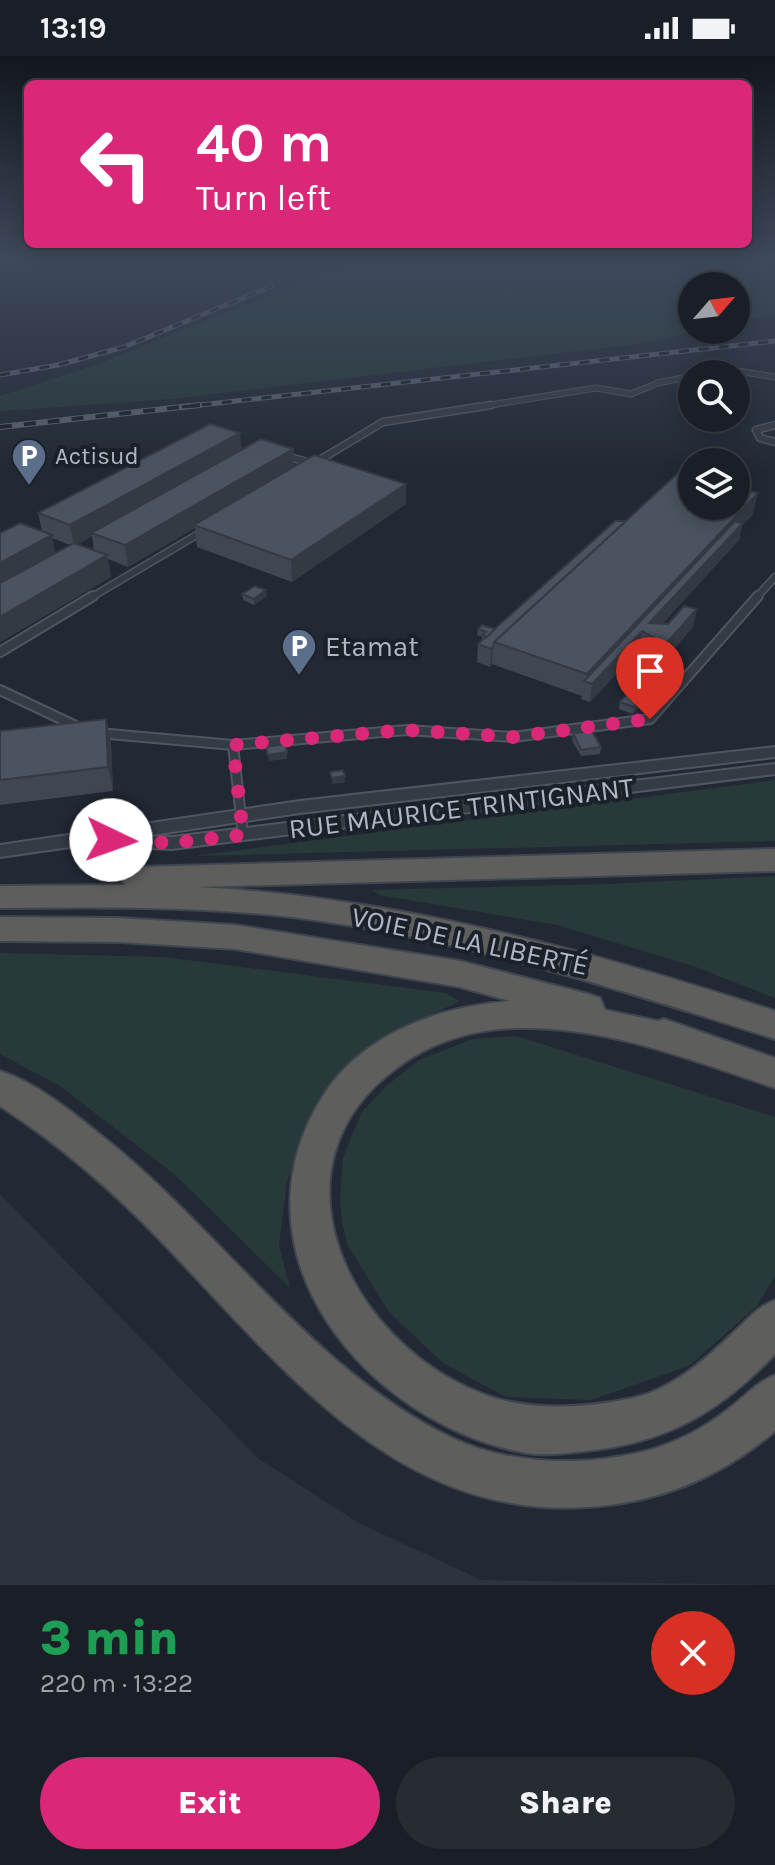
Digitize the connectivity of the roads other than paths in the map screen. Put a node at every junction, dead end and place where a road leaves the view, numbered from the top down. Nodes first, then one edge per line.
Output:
1 (750, 373) edge
2 (775, 377) edge
3 (678, 379) edge
4 (775, 425) edge
5 (775, 442) edge
6 (276, 453) edge
7 (313, 464) junction
8 (326, 468) edge
9 (301, 472) edge
10 (211, 526) edge
11 (775, 577) edge
12 (0, 652) edge
13 (0, 690) edge
14 (89, 732) junction
15 (74, 734) edge
16 (233, 745) junction
17 (775, 752) edge
18 (775, 769) edge
19 (242, 825) junction
20 (2, 851) edge
21 (775, 860) edge
22 (0, 883) edge
23 (0, 897) edge
24 (0, 929) edge
25 (775, 1025) edge
26 (682, 1040) junction
27 (775, 1073) edge
28 (0, 1086) edge
29 (775, 1321) edge
30 (775, 1398) edge

1 - 2 lane
3 - 7 lane
4 - 5 lane
6 - 7 lane
7 - 8 lane
7 - 9 lane
10 - 12 lane
11 - 16 lane
13 - 14 lane
14 - 15 lane
14 - 16 lane
16 - 19 lane
17 - 19 street, RUE MAURICE TRINTIGNANT
18 - 19 street, RUE MAURICE TRINTIGNANT
19 - 20 street, RUE MAURICE TRINTIGNANT
21 - 22 highway
23 - 25 highway, VOIE DE LA LIBERTÉ
24 - 26 highway, VOIE DE LA LIBERTÉ
26 - 27 highway, VOIE DE LA LIBERTÉ
26 - 29 highway
28 - 30 highway

